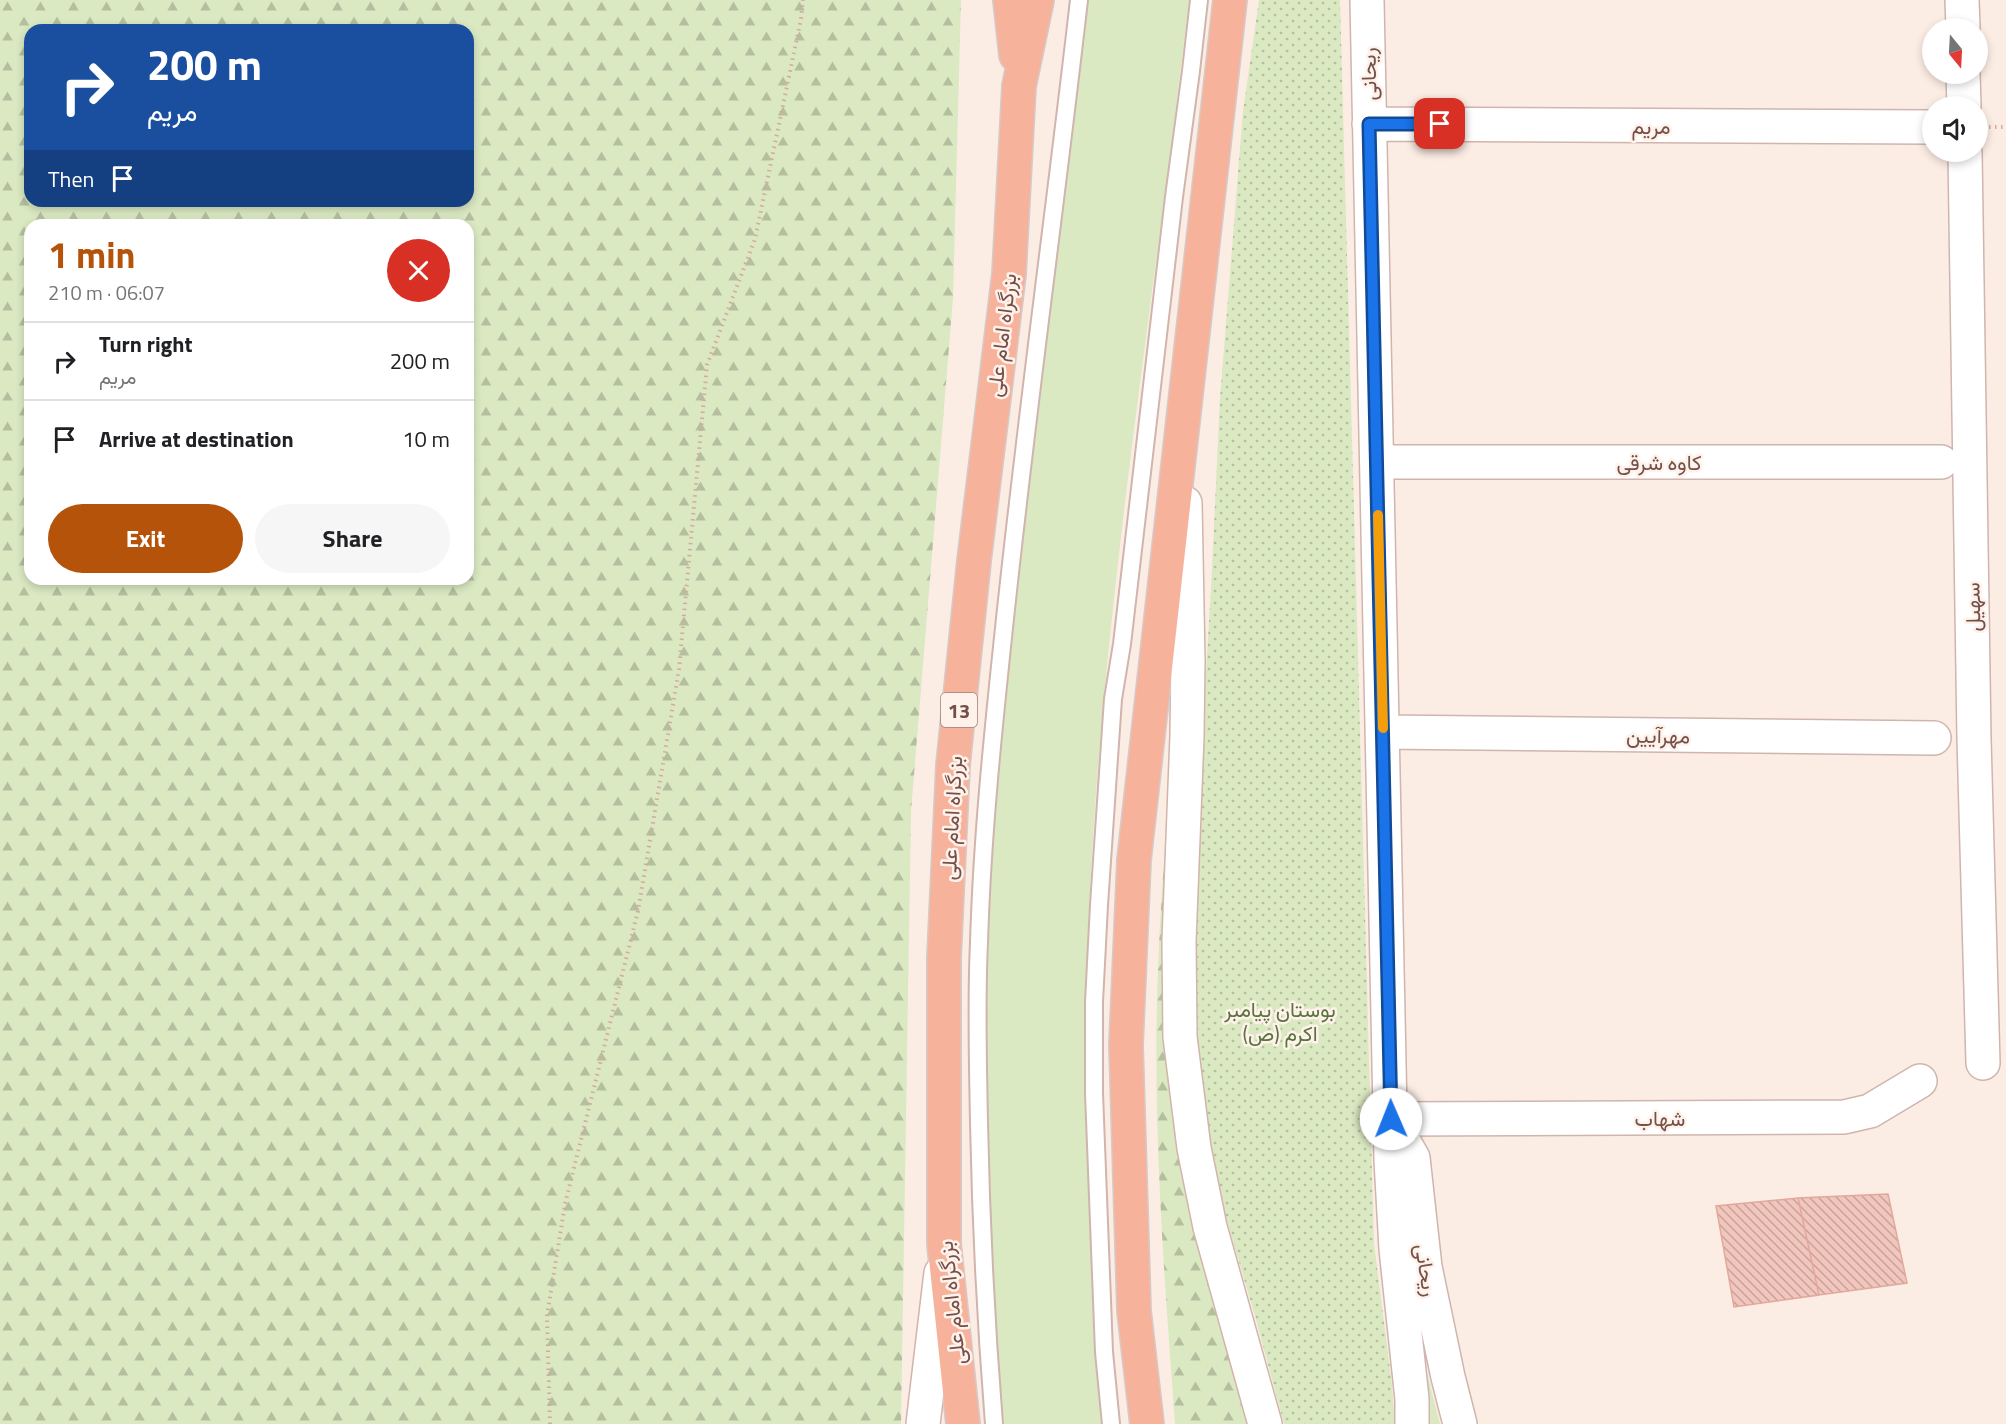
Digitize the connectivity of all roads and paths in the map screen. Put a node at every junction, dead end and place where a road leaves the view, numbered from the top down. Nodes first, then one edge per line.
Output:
1 (803, 0) edge
2 (1010, 0) edge
3 (1037, 0) edge
4 (1079, 0) edge
5 (1198, 0) edge
6 (1230, 0) edge
7 (1367, 0) edge
8 (1962, 0) edge
9 (1963, 18) edge
10 (1019, 86) junction
11 (1369, 124) junction
12 (1922, 127) edge
13 (1965, 162) edge
14 (1184, 403) junction
15 (1377, 462) junction
16 (1941, 462) dead end
17 (1383, 732) junction
18 (1934, 738) dead end
19 (1983, 1063) dead end
20 (1920, 1082) dead end
21 (1391, 1119) junction
22 (944, 1245) junction
23 (550, 1424) edge
24 (923, 1424) edge
25 (963, 1424) edge
26 (994, 1424) edge
27 (1111, 1424) edge
28 (1147, 1424) edge
29 (1265, 1424) edge
30 (1412, 1424) edge
31 (1460, 1424) edge

1 - 23 path
2 - 10 highway
3 - 10 highway, بزرگراه امام علی / 13
4 - 26 lane
5 - 27 lane
6 - 14 highway
7 - 11 street, ریحانی
8 - 9 street
10 - 22 highway, بزرگراه امام علی / 13
11 - 12 street, مریم
11 - 15 street, ریحانی
13 - 19 street, سهیل
14 - 28 highway
14 - 29 street
15 - 16 street, کاوه شرقی
15 - 17 street, ریحانی
17 - 18 street, مهرآیین
17 - 21 street, ریحانی
20 - 21 street, شهاب
21 - 30 street, ریحانی
21 - 31 street, ریحانی
22 - 24 street
22 - 25 highway, بزرگراه امام علی / 13

